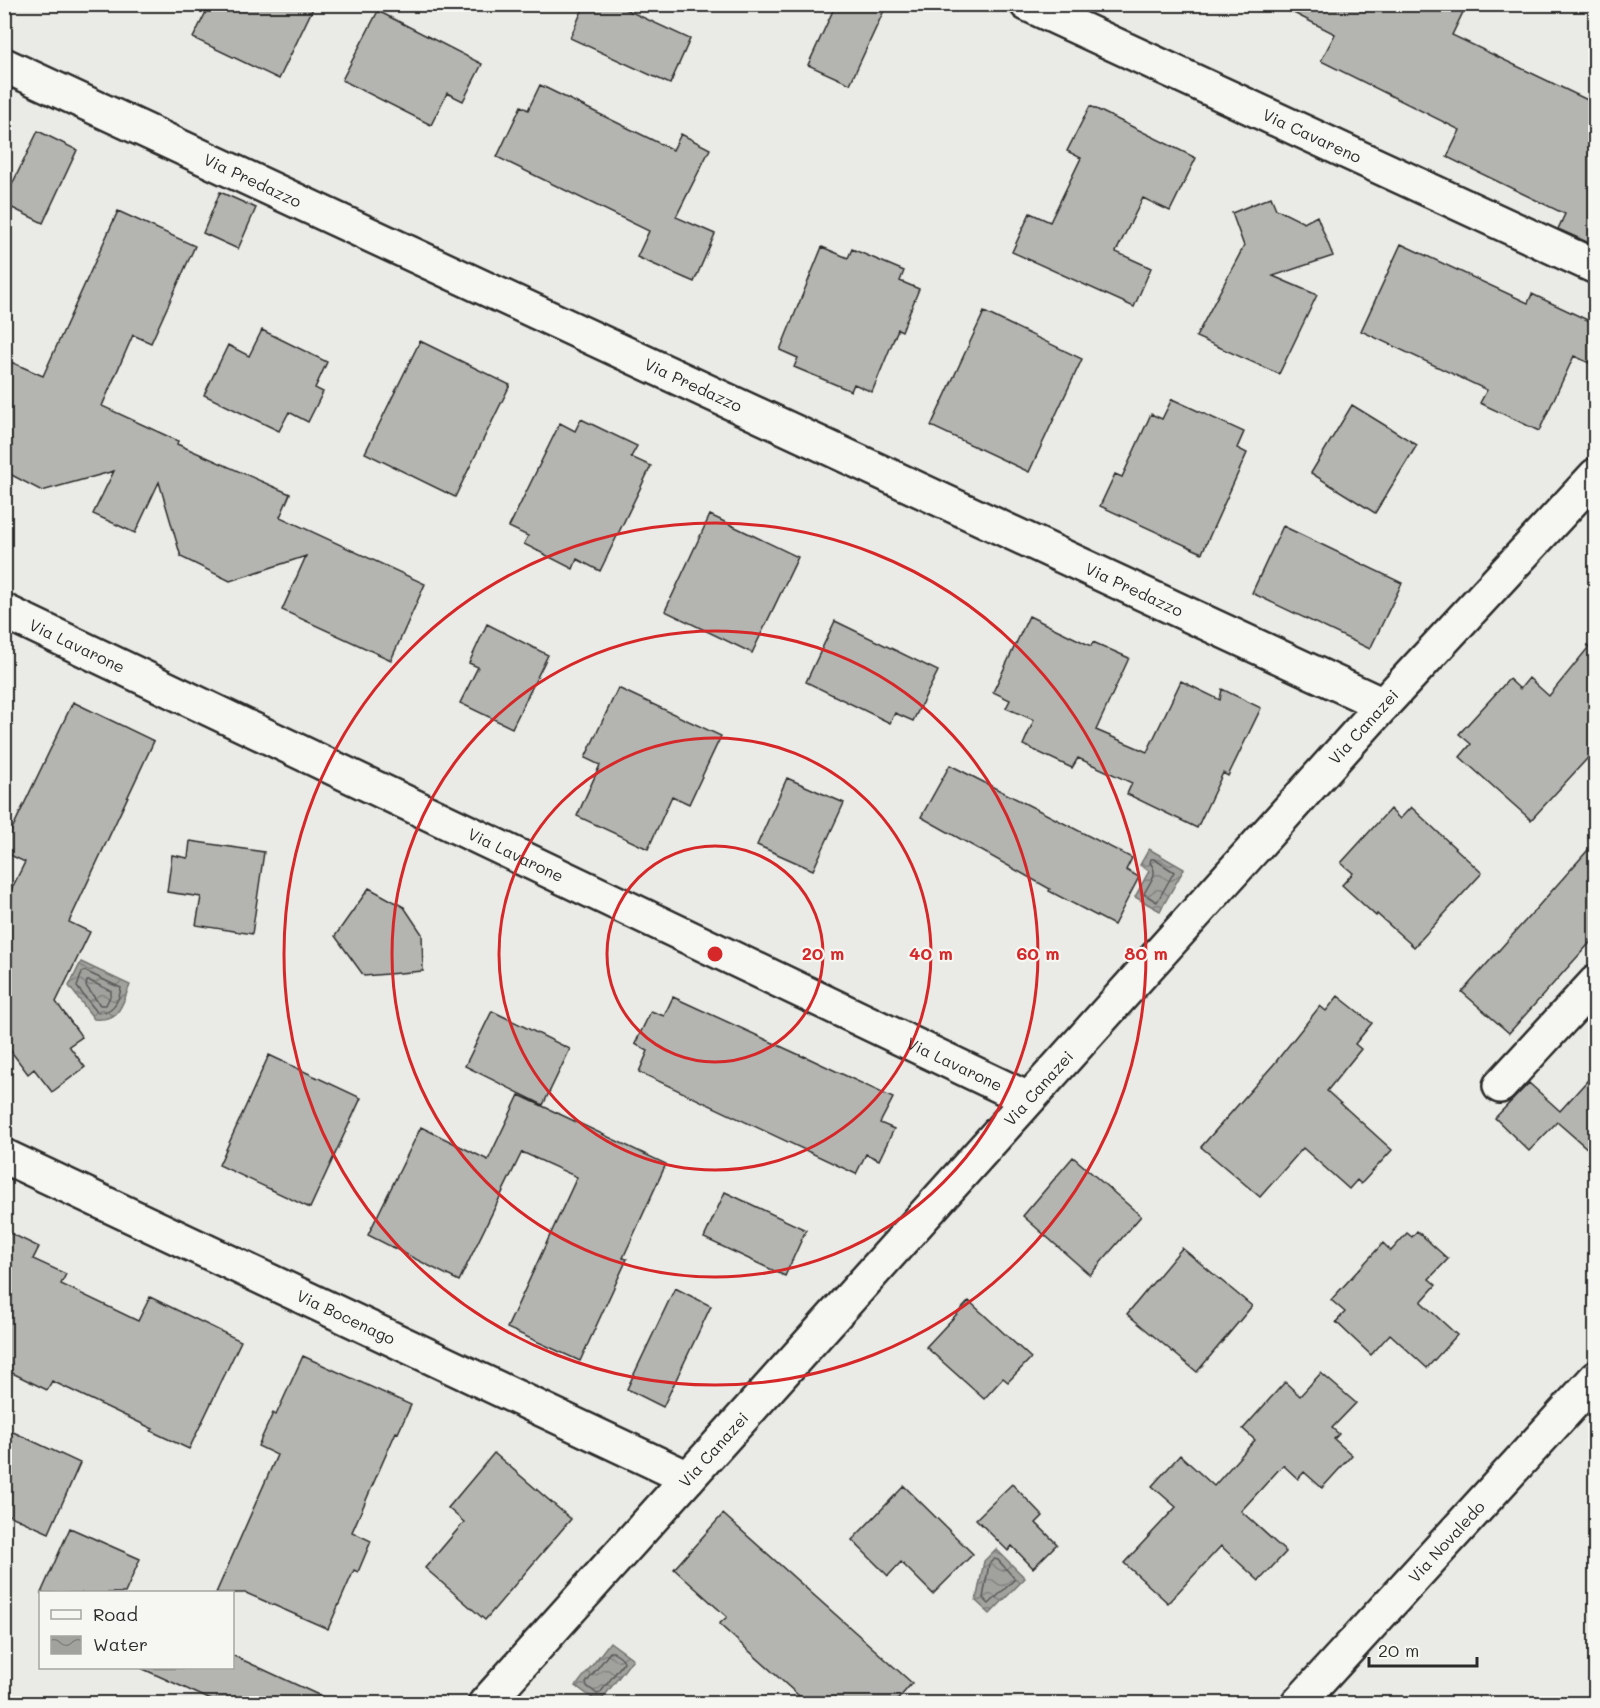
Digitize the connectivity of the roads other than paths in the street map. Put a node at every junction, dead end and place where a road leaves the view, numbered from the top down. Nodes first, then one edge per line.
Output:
1 (1027, 4) edge
2 (4, 65) edge
3 (1596, 267) edge
4 (1596, 475) edge
5 (4, 611) edge
6 (1383, 705) junction
7 (1596, 982) edge
8 (1500, 1086) dead end
9 (1028, 1099) junction
10 (4, 1156) edge
11 (1596, 1378) edge
12 (688, 1478) junction
13 (485, 1704) edge
14 (1298, 1704) edge

1 - 3 street, Via Cavareno
2 - 6 street, Via Predazzo
4 - 6 street, Via Canazei
5 - 9 street, Via Lavarone
6 - 9 street, Via Canazei
7 - 8 street
9 - 12 street, Via Canazei
10 - 12 street, Via Bocenago
11 - 14 street, Via Novaledo
12 - 13 street, Via Canazei

